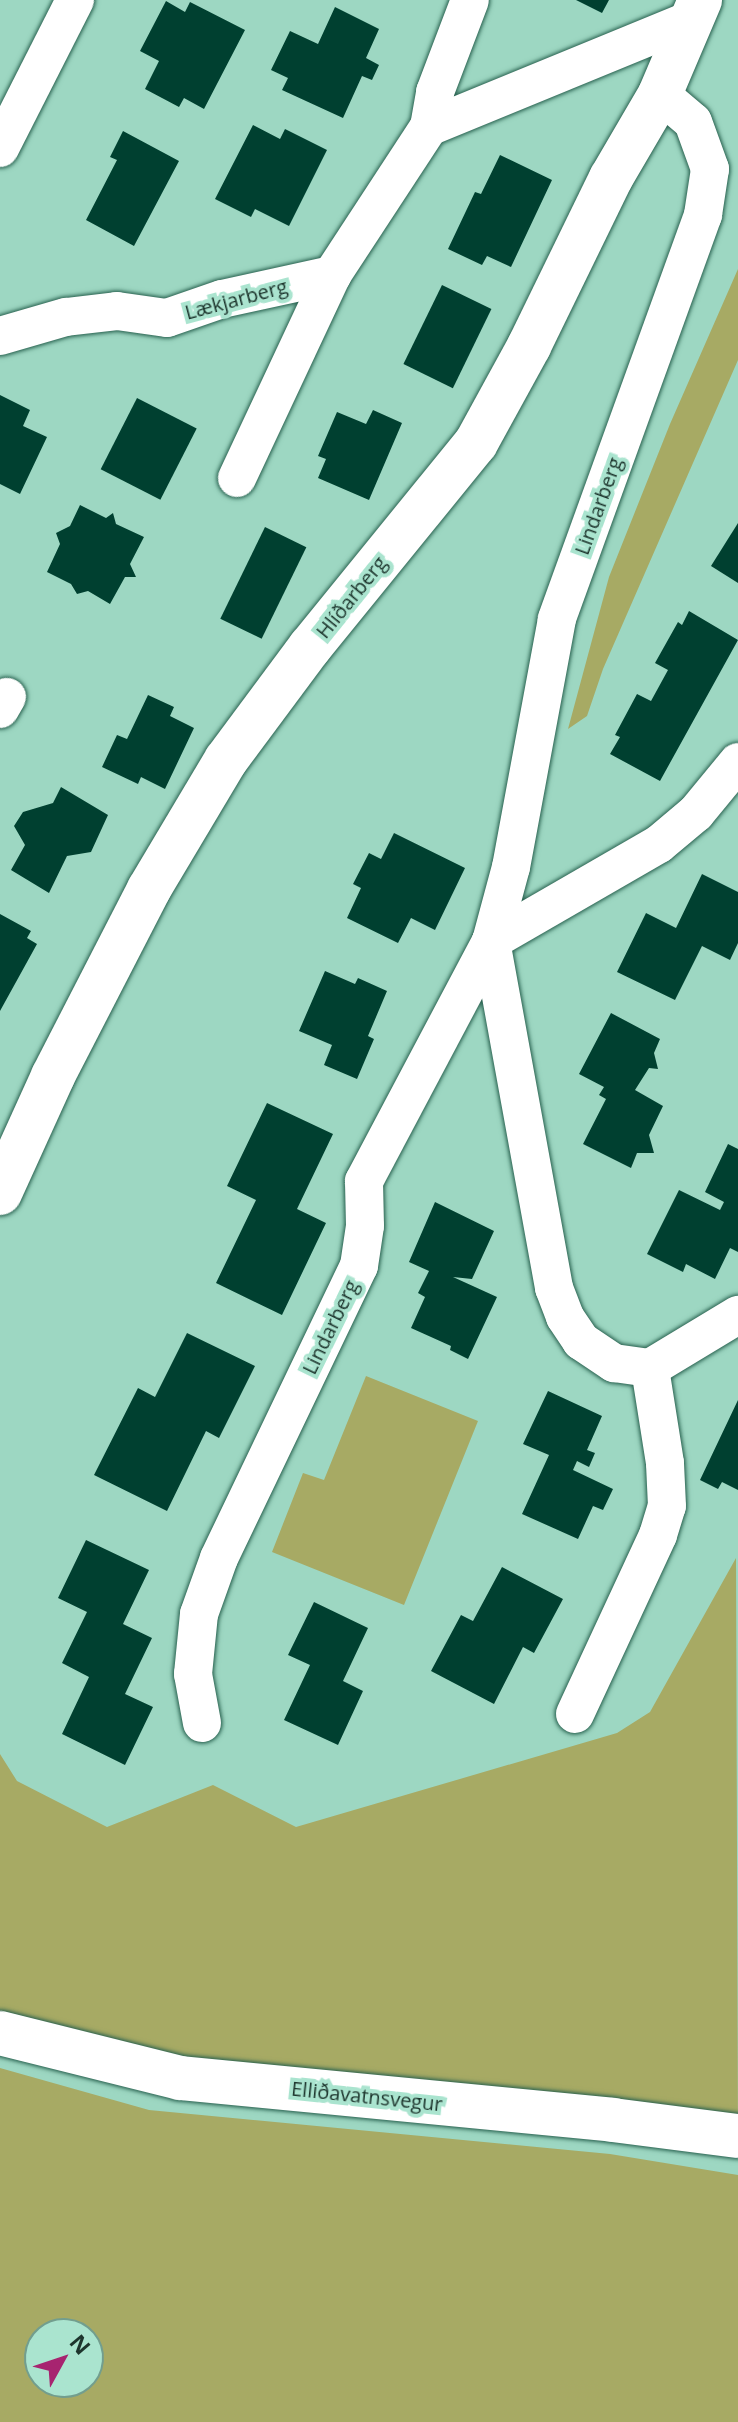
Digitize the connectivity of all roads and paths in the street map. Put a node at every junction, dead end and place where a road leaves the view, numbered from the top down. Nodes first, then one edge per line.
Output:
1 (75, 0) edge
2 (470, 0) edge
3 (695, 10) edge
4 (660, 94) junction
5 (429, 127) junction
6 (0, 148) edge
7 (332, 275) junction
8 (0, 336) edge
9 (237, 478) dead end
10 (738, 762) edge
11 (491, 941) junction
12 (0, 1193) edge
13 (738, 1315) edge
14 (650, 1368) junction
15 (575, 1714) dead end
16 (202, 1723) dead end
17 (0, 2033) edge
18 (738, 2136) edge

1 - 6 street
2 - 5 street, Lækjarberg
3 - 4 street, Hlíðarberg
3 - 5 street
4 - 11 street, Lindarberg
4 - 12 street, Hlíðarberg
5 - 7 street, Lækjarberg
7 - 8 street, Lækjarberg
7 - 9 street, Lækjarberg
10 - 11 street
11 - 14 street, Lindarberg
11 - 16 street, Lindarberg
13 - 14 street
14 - 15 street
17 - 18 street, Elliðavatnsvegur

